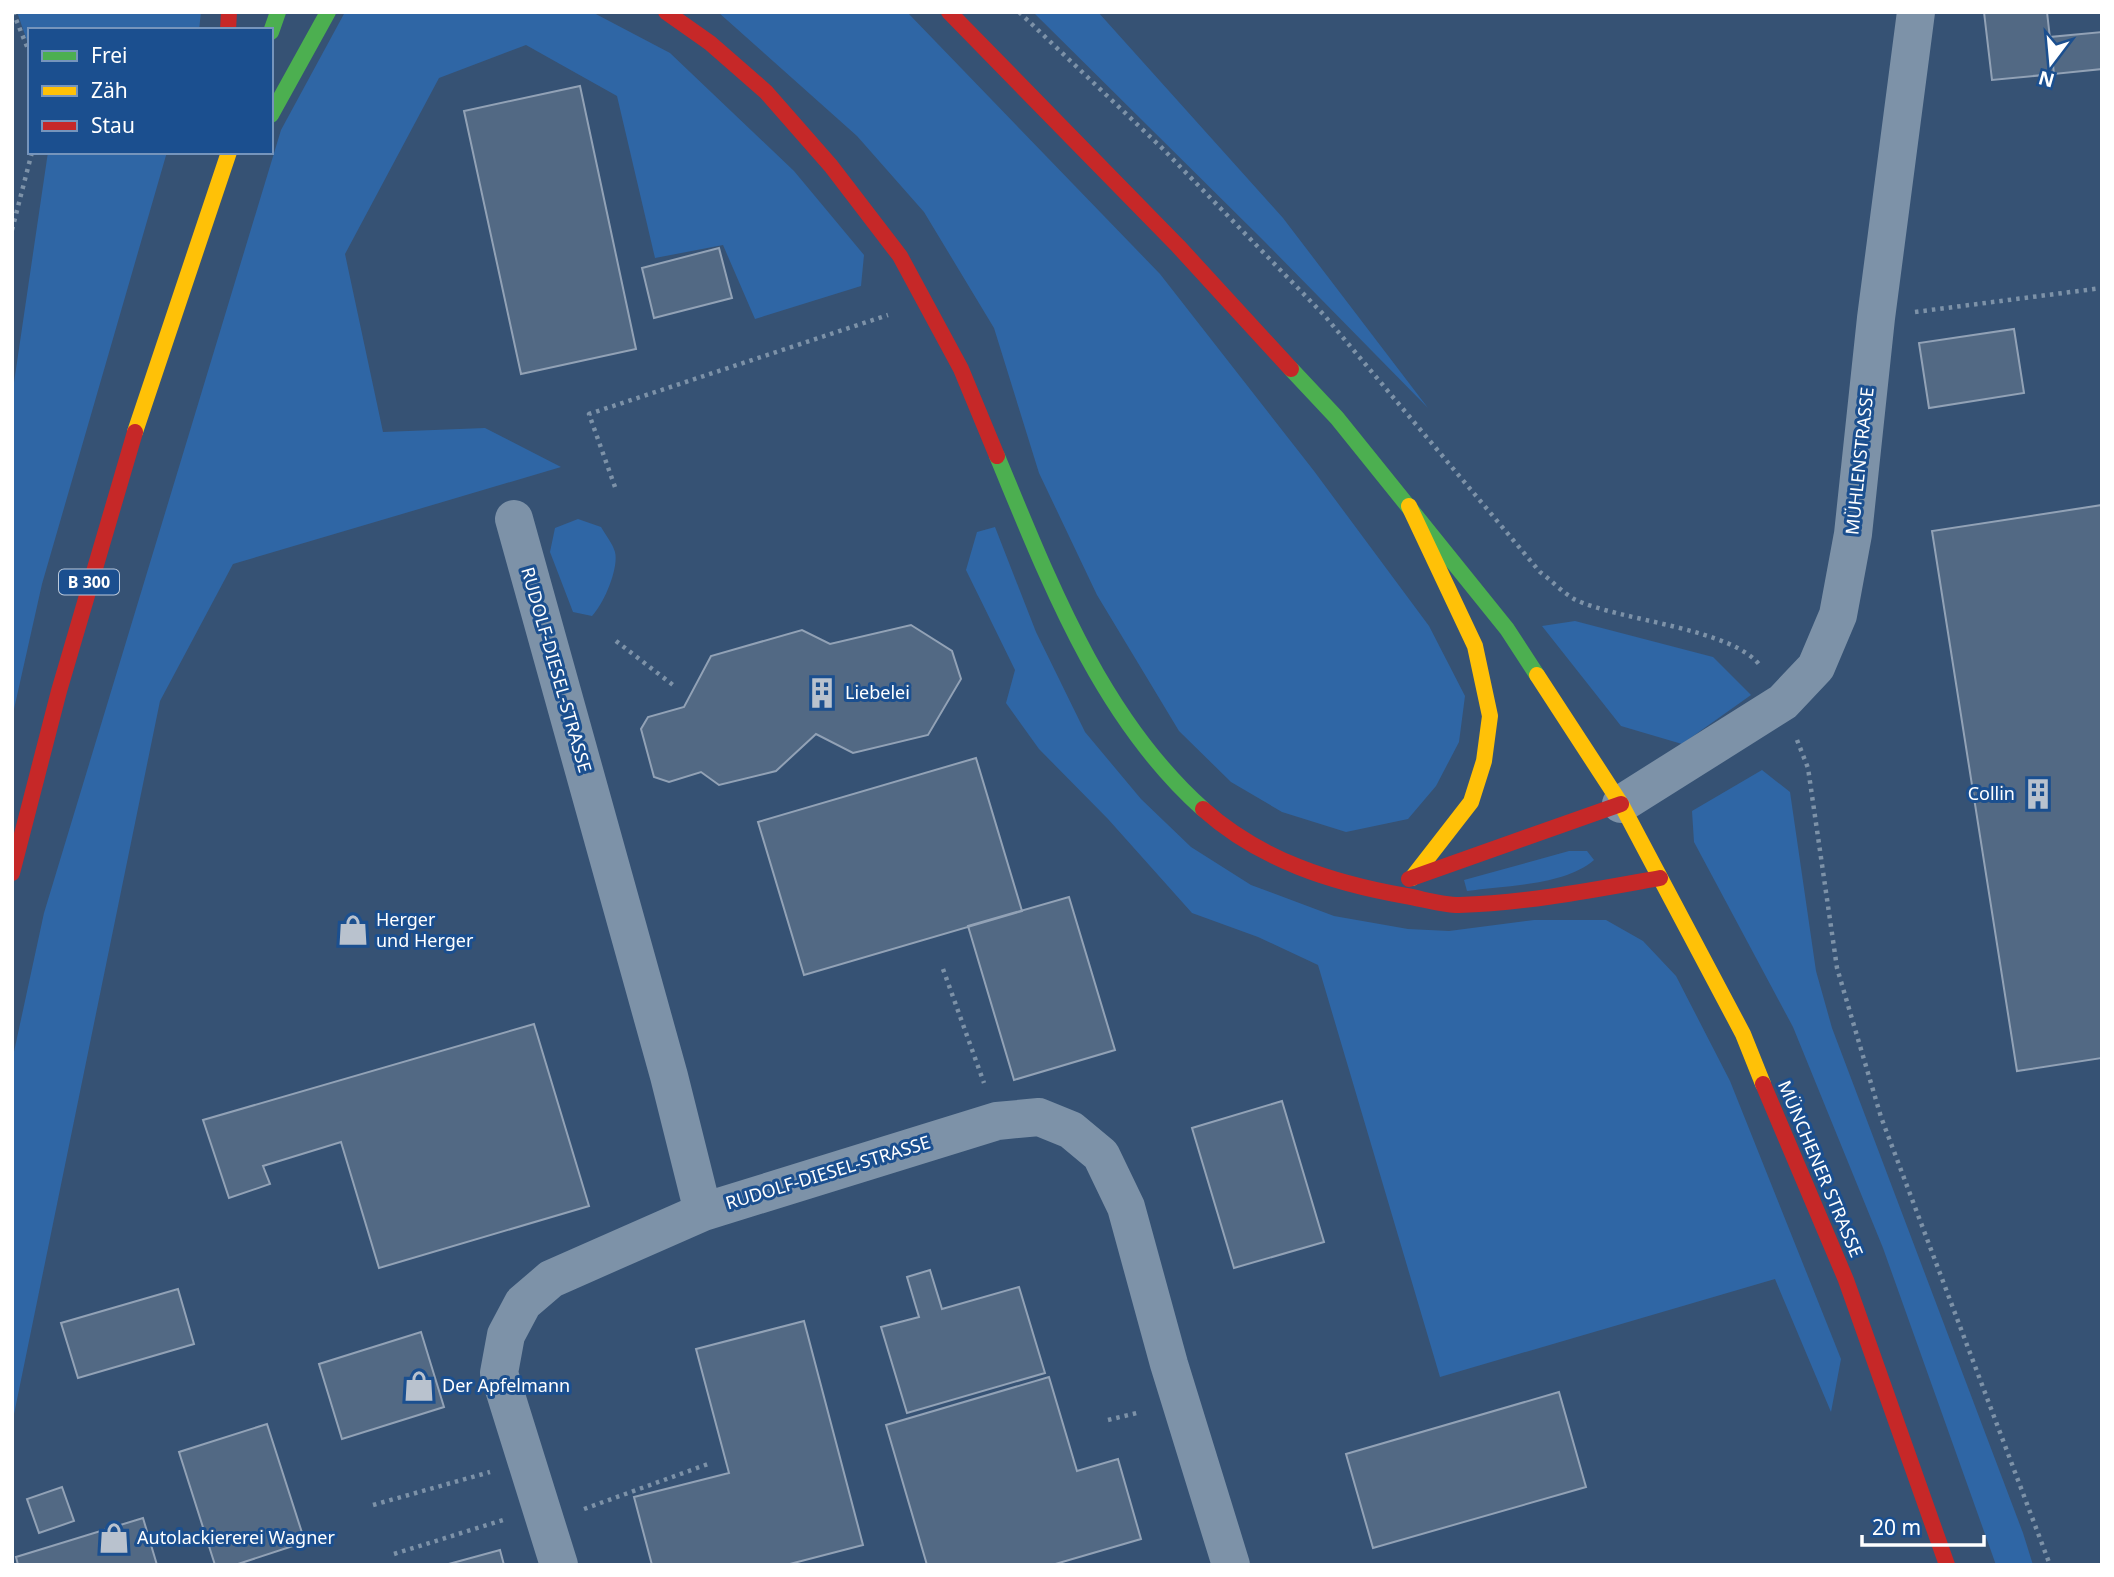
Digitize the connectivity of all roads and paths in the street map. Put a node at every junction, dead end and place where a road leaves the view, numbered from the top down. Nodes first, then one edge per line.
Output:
1 (13, 12) edge
2 (328, 12) edge
3 (666, 12) edge
4 (949, 12) edge
5 (1019, 12) edge
6 (1916, 12) edge
7 (28, 49) edge
8 (273, 112) edge
9 (32, 154) edge
10 (228, 154) edge
11 (234, 188) dead end
12 (199, 191) dead end
13 (12, 230) edge
14 (2102, 288) edge
15 (178, 294) junction
16 (925, 303) junction
17 (1876, 318) junction
18 (615, 487) dead end
19 (1409, 506) junction
20 (514, 519) dead end
21 (616, 641) dead end
22 (673, 685) dead end
23 (1783, 702) junction
24 (1621, 804) junction
25 (12, 873) edge
26 (1412, 878) junction
27 (1660, 878) junction
28 (1366, 889) junction
29 (943, 969) dead end
30 (997, 1121) junction
31 (703, 1212) junction
32 (527, 1461) junction
33 (708, 1464) dead end
34 (373, 1505) dead end
35 (544, 1515) junction
36 (394, 1554) dead end
37 (559, 1565) edge
38 (1231, 1565) edge
39 (1947, 1565) edge
40 (2050, 1565) edge

1 - 7 path
2 - 8 main road
3 - 16 main road
4 - 19 main road
5 - 23 path
6 - 17 street, MÜHLENSTRASSE
9 - 13 path
10 - 15 main road, B 300
11 - 15 main road
12 - 15 main road
14 - 17 path
15 - 25 main road, B 300
16 - 18 path
16 - 28 main road
17 - 23 street, MÜHLENSTRASSE
19 - 24 main road, MÜNCHENER STRASSE
19 - 26 main road
20 - 31 street, RUDOLF-DIESEL-STRASSE
21 - 22 path
23 - 24 street, MÜHLENSTRASSE
23 - 40 path
24 - 26 main road
24 - 27 main road, MÜNCHENER STRASSE
26 - 28 main road
27 - 28 main road
27 - 39 main road, MÜNCHENER STRASSE
29 - 30 path
30 - 31 street, RUDOLF-DIESEL-STRASSE
30 - 38 street, RUDOLF-DIESEL-STRASSE
31 - 32 street
32 - 34 path
32 - 35 street
33 - 35 path
35 - 36 path
35 - 37 street

